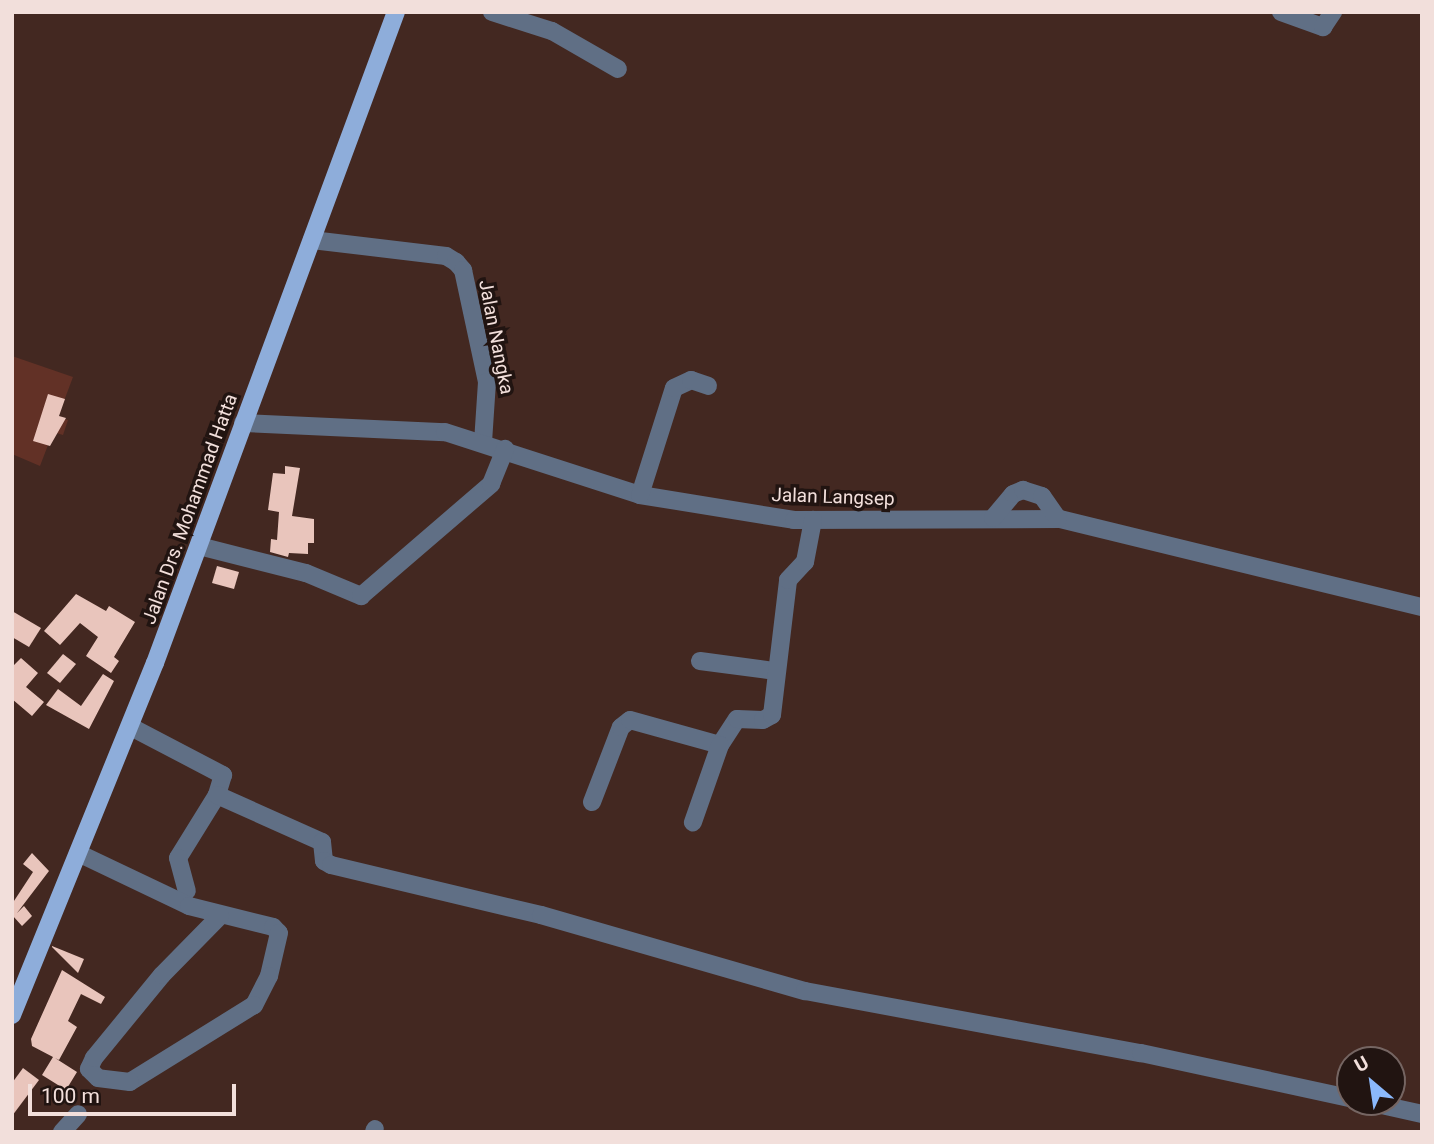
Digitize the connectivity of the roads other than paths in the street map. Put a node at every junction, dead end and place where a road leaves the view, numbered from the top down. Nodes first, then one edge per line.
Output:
1 (396, 12) edge
2 (492, 12) edge
3 (1281, 12) edge
4 (1333, 12) edge
5 (618, 69) dead end
6 (312, 240) junction
7 (708, 386) dead end
8 (243, 423) junction
9 (483, 443) junction
10 (505, 449) junction
11 (640, 495) junction
12 (993, 518) junction
13 (1058, 519) junction
14 (813, 520) junction
15 (199, 546) junction
16 (1422, 607) edge
17 (700, 661) dead end
18 (775, 671) junction
19 (131, 727) junction
20 (720, 745) junction
21 (217, 795) junction
22 (592, 802) dead end
23 (693, 822) dead end
24 (78, 853) junction
25 (188, 898) junction
26 (214, 915) junction
27 (12, 1015) edge
28 (1336, 1095) edge
29 (78, 1114) dead end
30 (62, 1132) edge

1 - 6 main road, Jalan Drs. Mohammad Hatta
2 - 5 street
3 - 4 street
6 - 8 main road, Jalan Drs. Mohammad Hatta
6 - 9 street, Jalan Nangka
7 - 11 street
8 - 9 street, Jalan Langsep
8 - 15 main road, Jalan Drs. Mohammad Hatta
9 - 10 street, Jalan Langsep
10 - 11 street, Jalan Langsep
10 - 15 street
11 - 14 street, Jalan Langsep
12 - 13 street, Jalan Langsep
12 - 13 street
12 - 14 street, Jalan Langsep
13 - 16 street, Jalan Langsep
14 - 18 street
15 - 19 main road, Jalan Drs. Mohammad Hatta
17 - 18 street
18 - 20 street
19 - 21 street
19 - 24 main road, Jalan Drs. Mohammad Hatta
20 - 22 street
20 - 23 street
21 - 25 street
21 - 28 street
24 - 25 street
24 - 27 main road, Jalan Drs. Mohammad Hatta
25 - 26 street
26 - 26 street
29 - 30 street

